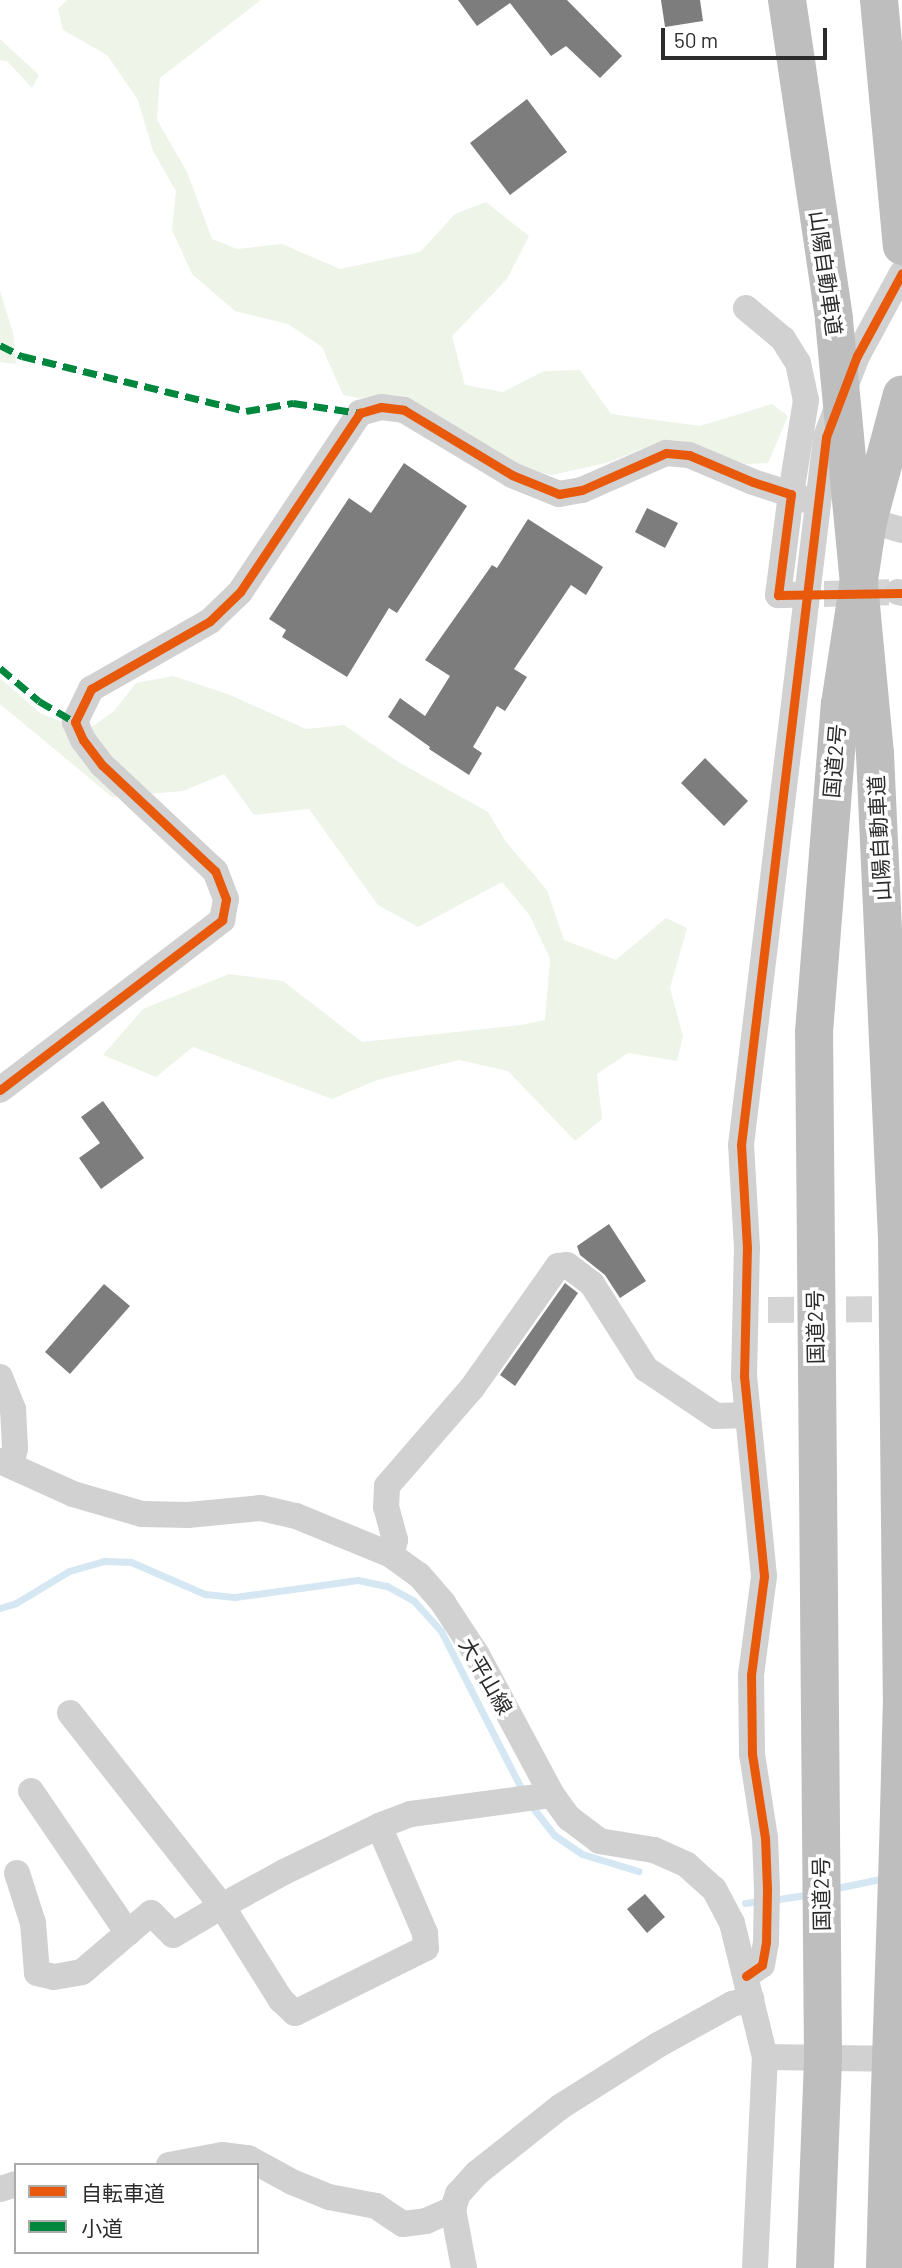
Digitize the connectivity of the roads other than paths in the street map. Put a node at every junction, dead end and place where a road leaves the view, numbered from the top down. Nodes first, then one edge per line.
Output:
1 (787, 0) edge
2 (879, 0) edge
3 (902, 246) edge
4 (902, 273) edge
5 (746, 308) dead end
6 (902, 394) edge
7 (791, 494) junction
8 (817, 503) junction
9 (885, 525) edge
10 (785, 595) dead end
11 (0, 1090) edge
12 (0, 1377) edge
13 (747, 1415) junction
14 (6, 1463) edge
15 (391, 1555) junction
16 (70, 1713) dead end
17 (31, 1791) dead end
18 (535, 1798) junction
19 (379, 1826) junction
20 (17, 1873) dead end
21 (222, 1906) junction
22 (128, 1933) junction
23 (749, 1987) junction
24 (765, 2057) junction
25 (823, 2057) junction
26 (896, 2075) edge
27 (180, 2163) edge
28 (257, 2163) edge
29 (259, 2164) edge
30 (453, 2209) junction
31 (464, 2268) edge
32 (755, 2268) edge
33 (815, 2268) edge
34 (885, 2268) edge

1 - 26 highway, 山陽自動車道, bridge
2 - 3 highway
4 - 8 street
5 - 7 street
6 - 9 highway, 国道2号
7 - 8 street
7 - 10 street
7 - 11 street
8 - 9 street
8 - 13 street
9 - 25 highway, 国道2号
12 - 14 street
13 - 15 street
13 - 23 street
14 - 15 street, 大平山線
15 - 18 street, 大平山線
16 - 21 street
17 - 22 street
18 - 19 street
18 - 23 street, 大平山線
19 - 21 street
19 - 21 street
20 - 22 street
21 - 22 street
23 - 24 street, 大平山線
23 - 30 street
24 - 25 street
24 - 32 street, 大平山線
25 - 26 street
25 - 33 highway, 国道2号
26 - 34 highway, 山陽自動車道
27 - 28 street
29 - 30 street
30 - 31 street

